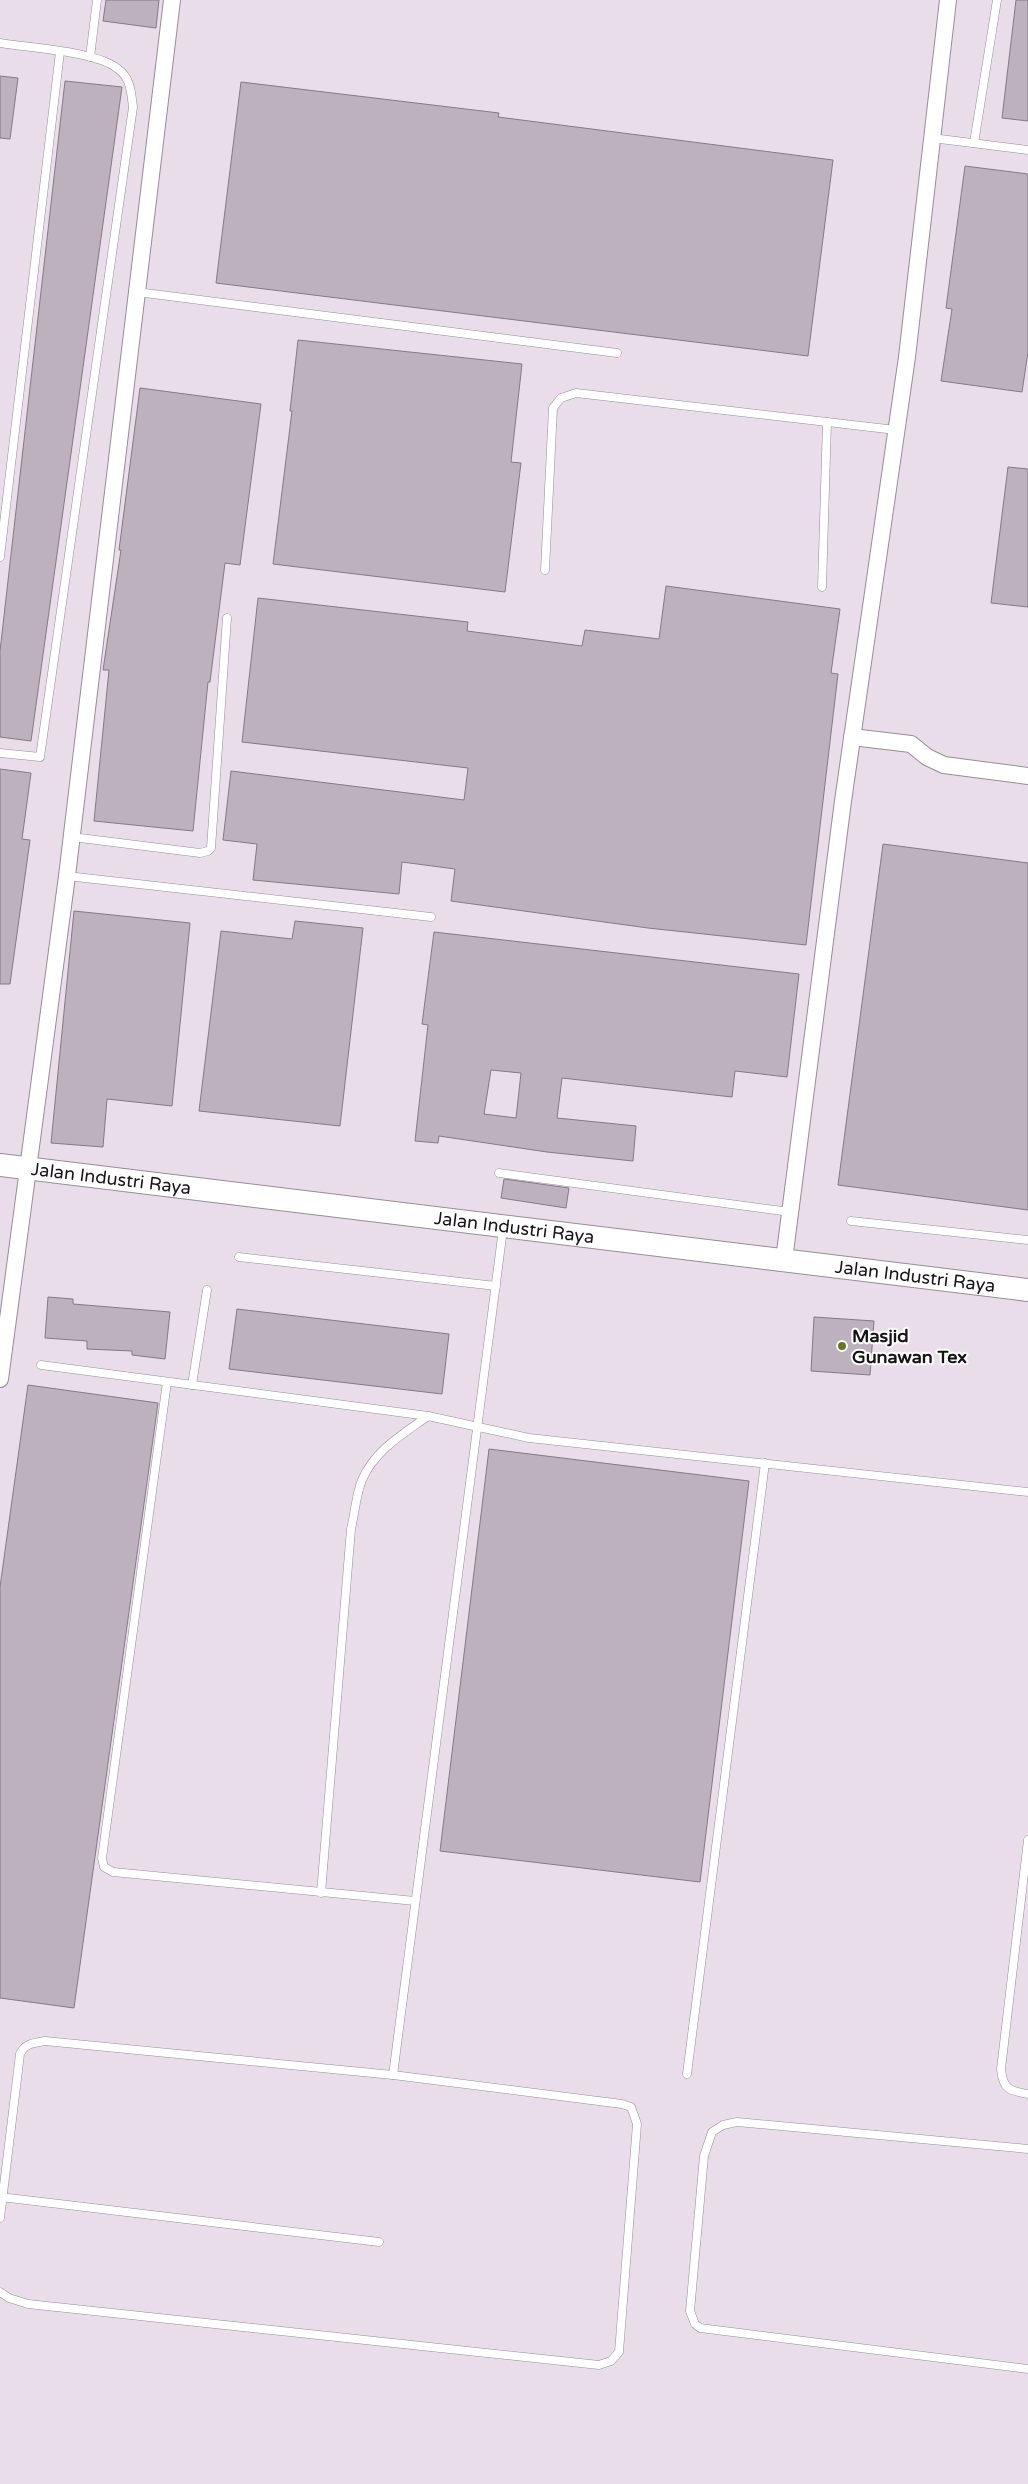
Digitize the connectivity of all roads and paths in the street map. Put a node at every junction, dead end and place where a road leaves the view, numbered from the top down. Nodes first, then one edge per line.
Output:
1 (97, 0) edge
2 (172, 0) edge
3 (948, 0) edge
4 (997, 0) edge
5 (0, 43) edge
6 (60, 52) junction
7 (90, 56) junction
8 (932, 138) junction
9 (974, 143) junction
10 (1028, 150) edge
11 (137, 292) junction
12 (617, 354) dead end
13 (827, 422) junction
14 (896, 430) junction
15 (0, 557) edge
16 (545, 570) dead end
17 (822, 587) dead end
18 (227, 618) dead end
19 (852, 738) junction
20 (0, 753) edge
21 (1028, 776) edge
22 (72, 837) junction
23 (67, 876) junction
24 (431, 917) dead end
25 (0, 1165) edge
26 (27, 1168) junction
27 (499, 1173) dead end
28 (790, 1212) junction
29 (851, 1221) dead end
30 (504, 1226) junction
31 (1028, 1240) edge
32 (239, 1257) dead end
33 (784, 1260) junction
34 (496, 1286) junction
35 (207, 1290) dead end
36 (1028, 1290) edge
37 (41, 1365) dead end
38 (0, 1379) edge
39 (167, 1382) junction
40 (192, 1385) junction
41 (428, 1416) junction
42 (478, 1425) junction
43 (765, 1463) junction
44 (1028, 1492) edge
45 (1028, 1840) edge
46 (321, 1893) junction
47 (415, 1901) junction
48 (687, 2074) dead end
49 (392, 2075) junction
50 (1028, 2094) edge
51 (1028, 2149) edge
52 (1, 2197) edge
53 (0, 2218) edge
54 (378, 2242) dead end
55 (0, 2292) edge
56 (1028, 2369) edge

1 - 7 lane
2 - 11 street
3 - 8 street
4 - 9 lane
5 - 6 lane
6 - 7 lane
6 - 15 lane
7 - 20 lane
8 - 9 lane
8 - 14 street
9 - 10 lane
11 - 12 lane
11 - 22 street
13 - 14 lane
13 - 16 lane
13 - 17 lane
14 - 19 street
18 - 22 lane
19 - 21 street
19 - 28 street
22 - 23 street
23 - 24 lane
23 - 26 street
25 - 26 street, Jalan Industri Raya
26 - 30 street, Jalan Industri Raya
26 - 38 street
27 - 28 lane
28 - 33 street
29 - 31 lane
30 - 33 street, Jalan Industri Raya
30 - 34 lane
32 - 34 lane
33 - 36 street, Jalan Industri Raya
34 - 42 lane
35 - 40 lane
37 - 39 lane
39 - 40 lane
39 - 46 lane
40 - 41 lane
41 - 42 lane
41 - 46 lane
42 - 43 lane
42 - 47 lane
43 - 44 lane
43 - 48 lane
45 - 50 lane
46 - 47 lane
47 - 49 lane
49 - 52 lane
49 - 55 lane
51 - 56 lane
52 - 53 lane
52 - 54 lane

